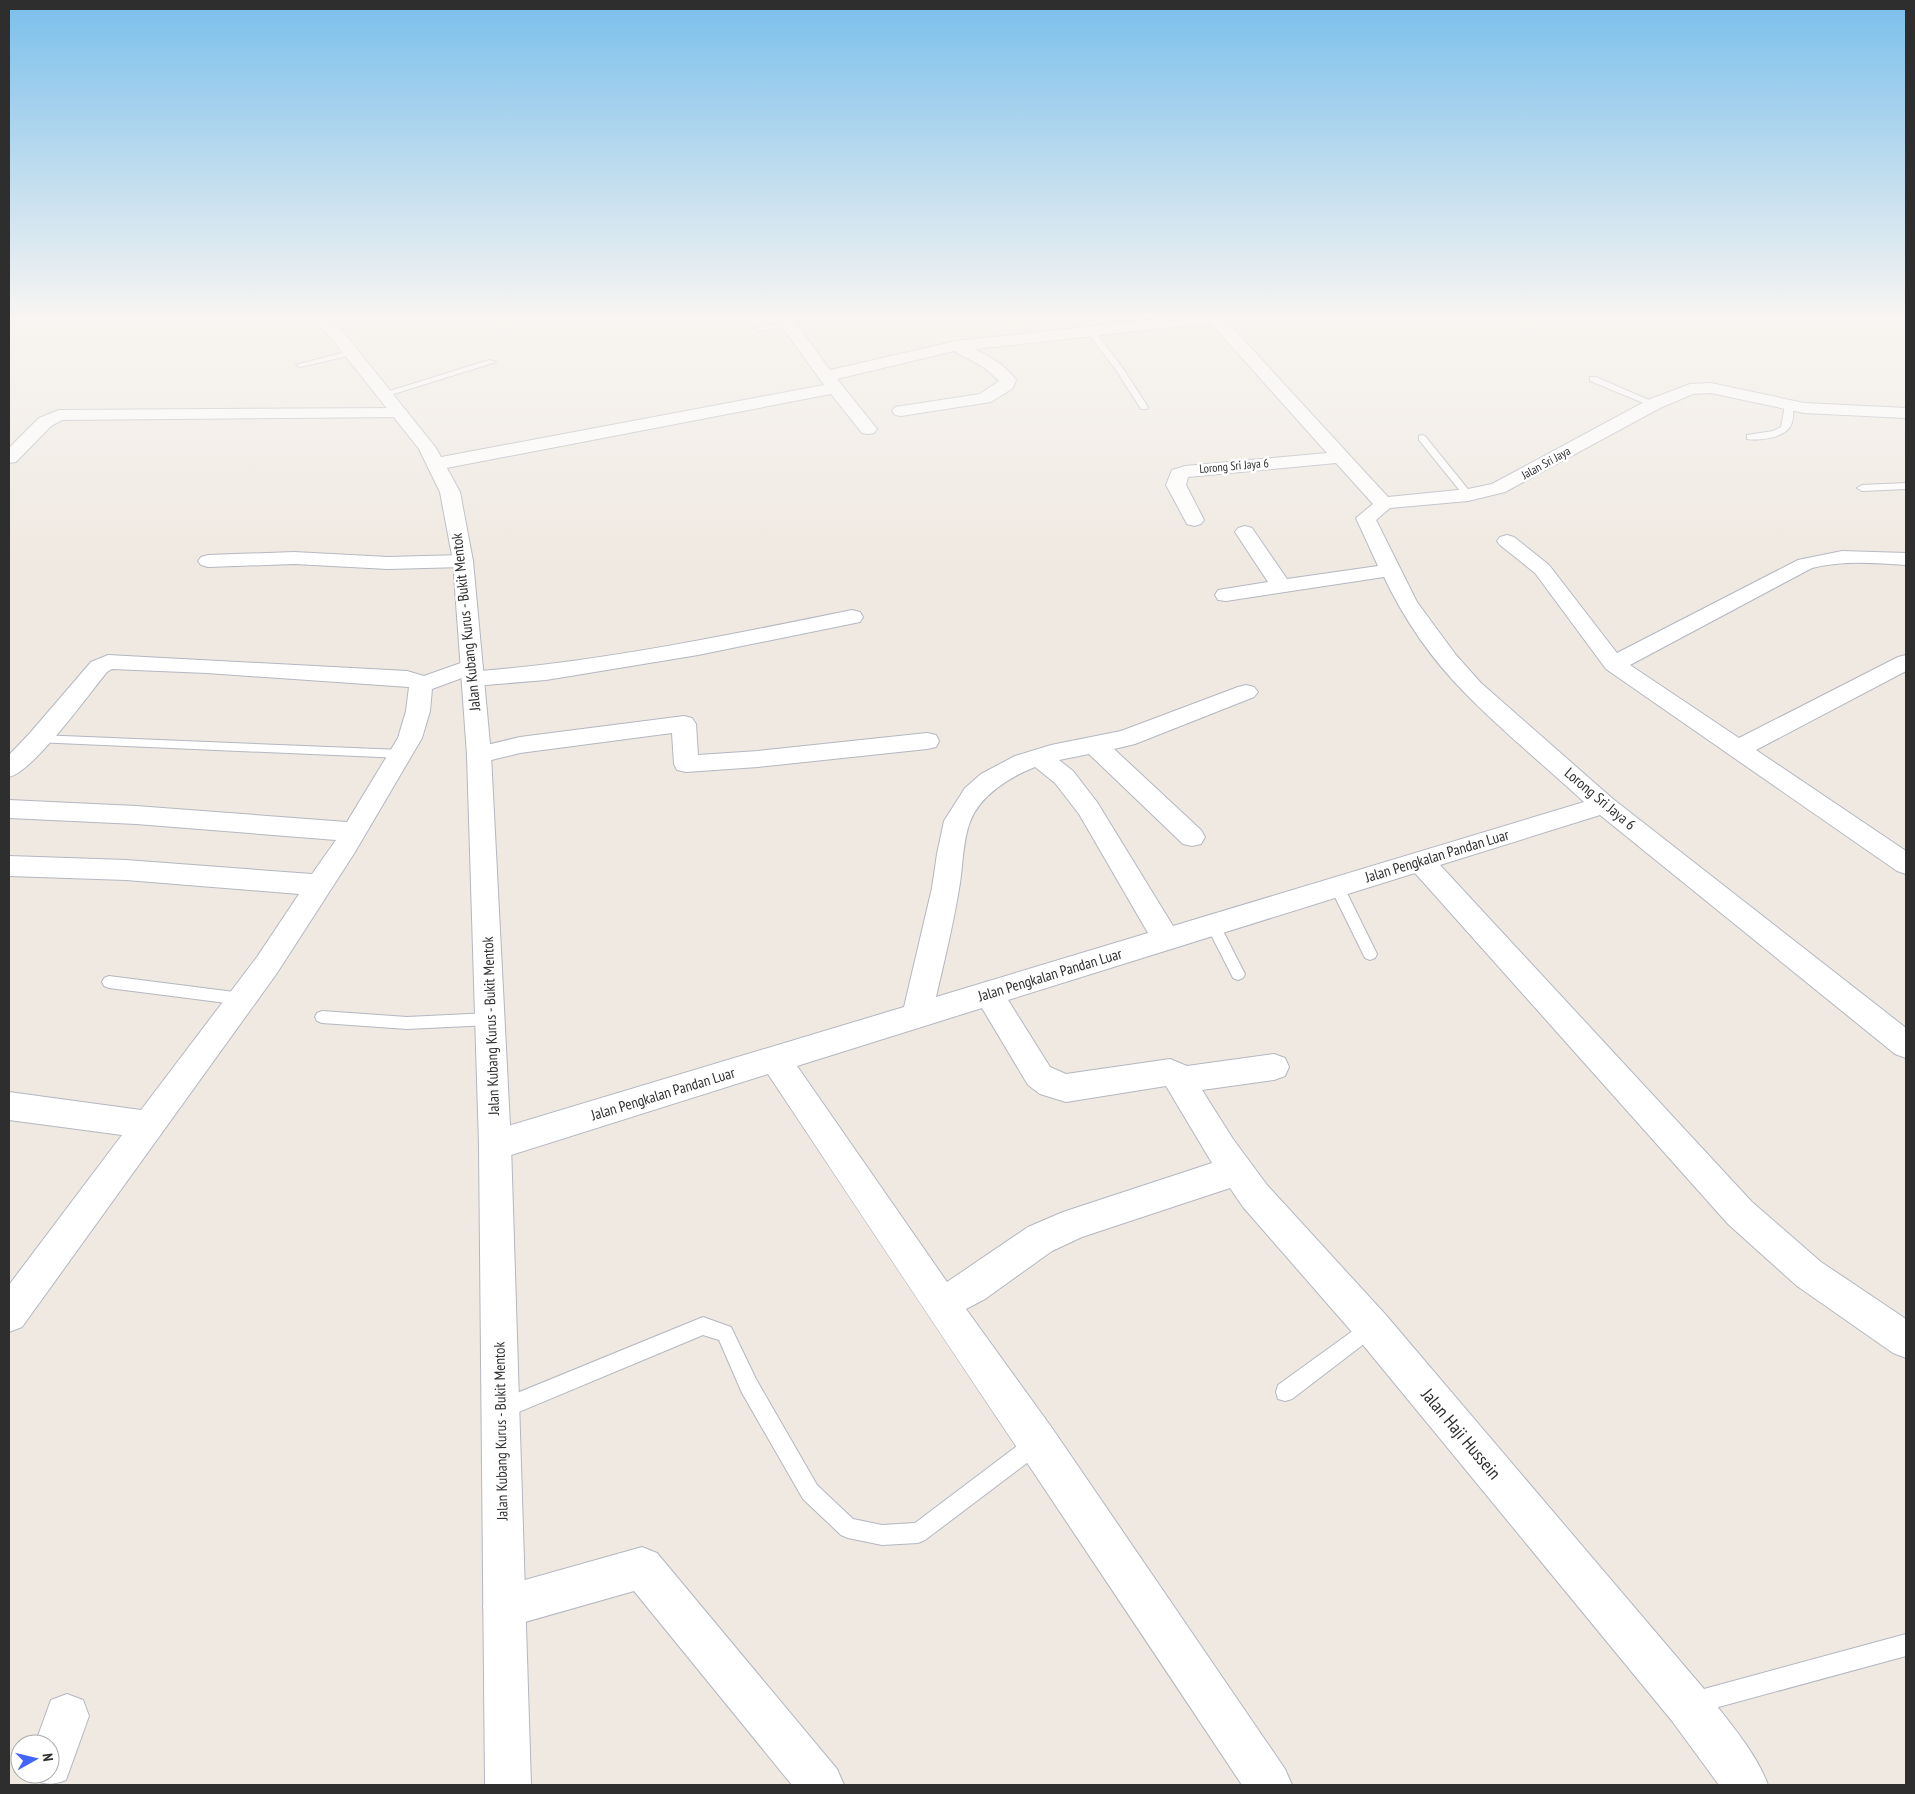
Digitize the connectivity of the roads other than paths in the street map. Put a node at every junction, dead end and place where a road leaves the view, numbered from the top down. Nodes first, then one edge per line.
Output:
1 (387, 398) edge
2 (747, 398) edge
3 (843, 398) edge
4 (985, 398) edge
5 (1138, 398) edge
6 (1287, 398) edge
7 (1639, 398) edge
8 (1668, 398) edge
9 (1756, 398) edge
10 (1654, 404) junction
11 (1788, 405) junction
12 (1144, 407) dead end
13 (901, 411) dead end
14 (399, 414) junction
15 (1904, 415) edge
16 (868, 429) dead end
17 (1750, 437) dead end
18 (1422, 438) dead end
19 (432, 457) junction
20 (1341, 457) junction
21 (9, 458) edge
22 (1906, 486) edge
23 (1862, 488) dead end
24 (1468, 495) junction
25 (1383, 503) junction
26 (1194, 520) dead end
27 (1245, 532) dead end
28 (1507, 541) dead end
29 (1906, 558) edge
30 (208, 561) dead end
31 (463, 561) junction
32 (1390, 570) junction
33 (1282, 587) junction
34 (1226, 596) dead end
35 (852, 617) dead end
36 (1906, 662) edge
37 (1614, 664) junction
38 (472, 672) junction
39 (422, 685) junction
40 (1246, 692) dead end
41 (39, 739) junction
42 (927, 741) dead end
43 (1095, 745) junction
44 (1738, 749) junction
45 (402, 754) junction
46 (478, 755) junction
47 (1039, 756) junction
48 (9, 770) edge
49 (1604, 805) junction
50 (9, 809) edge
51 (354, 832) junction
52 (1192, 838) dead end
53 (1420, 862) junction
54 (1906, 864) edge
55 (9, 866) edge
56 (319, 885) junction
57 (1337, 887) junction
58 (1213, 925) junction
59 (1166, 939) junction
60 (1370, 954) dead end
61 (1238, 974) dead end
62 (108, 982) dead end
63 (989, 994) junction
64 (242, 999) junction
65 (917, 1015) junction
66 (322, 1017) dead end
67 (490, 1019) junction
68 (1906, 1045) edge
69 (775, 1059) junction
70 (1274, 1067) dead end
71 (1181, 1080) junction
72 (9, 1106) edge
73 (149, 1125) junction
74 (495, 1145) junction
75 (1235, 1171) junction
76 (941, 1304) junction
77 (10, 1311) edge
78 (1372, 1327) junction
79 (1906, 1340) edge
80 (1285, 1392) dead end
81 (502, 1409) junction
82 (1038, 1442) junction
83 (504, 1590) junction
84 (1906, 1645) edge
85 (1688, 1705) junction
86 (67, 1716) dead end
87 (60, 1736) edge
88 (1735, 1769) edge
89 (508, 1785) edge
90 (821, 1785) edge
91 (1269, 1785) edge

1 - 14 street, Jalan Kubang Kurus - Bukit Mentok
2 - 19 street
3 - 16 street
4 - 13 street
5 - 12 lane
6 - 20 street
7 - 10 lane
8 - 10 street, Jalan Sri Jaya
9 - 11 street, Jalan Sri Jaya
10 - 24 street, Jalan Sri Jaya
11 - 15 street, Jalan Sri Jaya
11 - 17 lane
14 - 19 street, Jalan Kubang Kurus - Bukit Mentok
14 - 21 street
18 - 24 lane
19 - 31 street, Jalan Kubang Kurus - Bukit Mentok
20 - 25 street
20 - 26 street, Lorong Sri Jaya 6
22 - 23 lane
24 - 25 street, Jalan Sri Jaya
25 - 32 street, Lorong Sri Jaya 6
27 - 33 street
28 - 37 street
29 - 37 street
30 - 31 street
31 - 38 street, Jalan Kubang Kurus - Bukit Mentok
32 - 33 street
32 - 49 street, Lorong Sri Jaya 6
33 - 34 street
35 - 38 street
36 - 44 street
37 - 44 street
38 - 39 street
38 - 46 street, Jalan Kubang Kurus - Bukit Mentok
39 - 41 street
39 - 45 street
40 - 43 street
41 - 45 lane
41 - 48 street
42 - 46 street
43 - 47 street
43 - 52 street
44 - 54 street
45 - 51 street
46 - 67 street, Jalan Kubang Kurus - Bukit Mentok
47 - 59 street
47 - 65 street
49 - 53 street, Jalan Pengkalan Pandan Luar
49 - 68 street, Lorong Sri Jaya 6
50 - 51 street
51 - 56 street
53 - 57 street, Jalan Pengkalan Pandan Luar
53 - 79 street
55 - 56 street
56 - 64 street
57 - 58 street, Jalan Pengkalan Pandan Luar
57 - 60 lane
58 - 59 street, Jalan Pengkalan Pandan Luar
58 - 61 lane
59 - 63 street, Jalan Pengkalan Pandan Luar
62 - 64 lane
63 - 65 street, Jalan Pengkalan Pandan Luar
63 - 71 street
64 - 73 street
65 - 69 street, Jalan Pengkalan Pandan Luar
66 - 67 lane
67 - 74 street, Jalan Kubang Kurus - Bukit Mentok
69 - 74 street, Jalan Pengkalan Pandan Luar
69 - 76 street
70 - 71 street
71 - 75 street, Jalan Haji Hussein
72 - 73 street
73 - 77 street
74 - 81 street, Jalan Kubang Kurus - Bukit Mentok
75 - 76 street
75 - 78 street, Jalan Haji Hussein
76 - 82 street
78 - 80 lane
78 - 85 street, Jalan Haji Hussein
81 - 82 lane
81 - 83 street, Jalan Kubang Kurus - Bukit Mentok
82 - 91 street
83 - 89 street, Jalan Kubang Kurus - Bukit Mentok
83 - 90 street
84 - 85 lane
85 - 88 street, Jalan Haji Hussein
86 - 87 street

